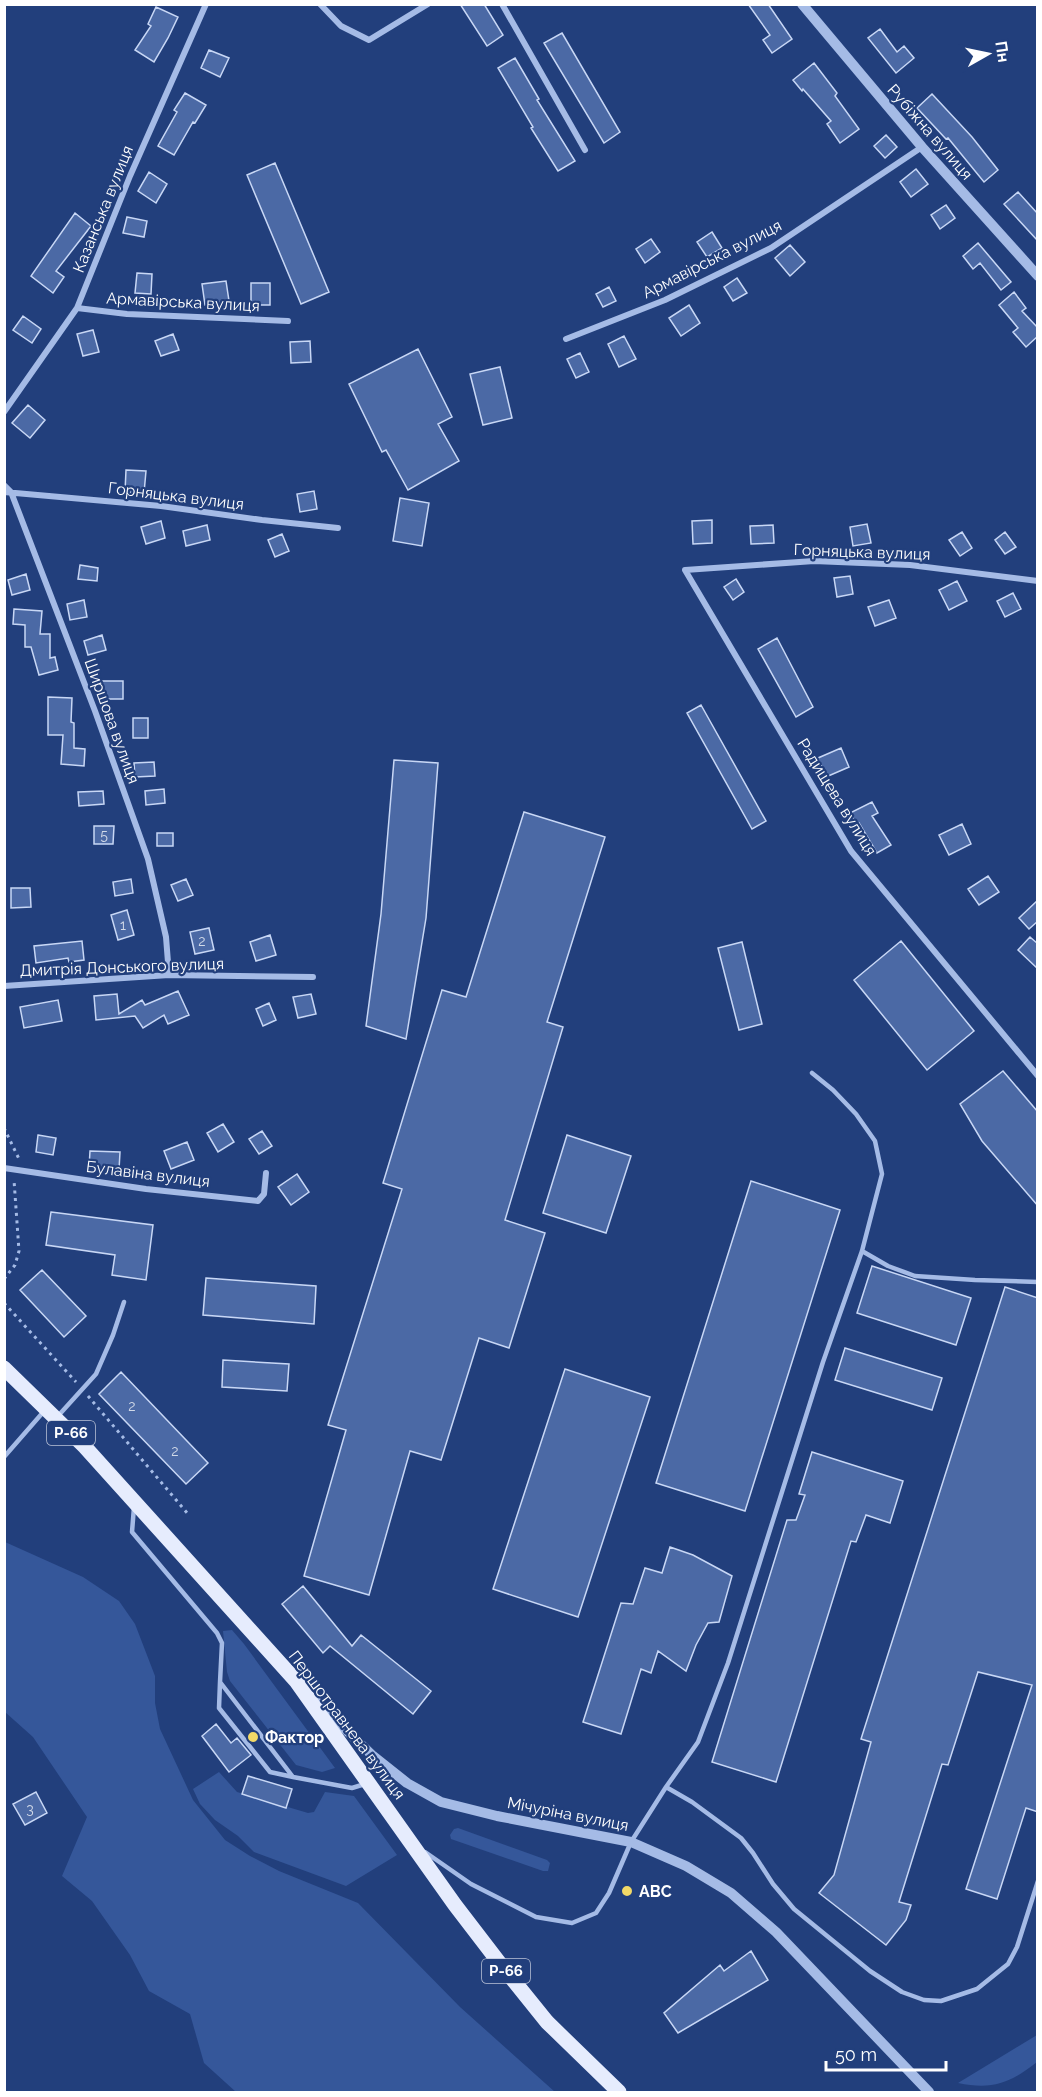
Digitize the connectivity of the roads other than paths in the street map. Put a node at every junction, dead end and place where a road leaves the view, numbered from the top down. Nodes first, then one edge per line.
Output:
1 (206, 4) edge
2 (320, 4) edge
3 (428, 4) edge
4 (502, 4) edge
5 (802, 4) edge
6 (922, 147) junction
7 (585, 150) dead end
8 (1038, 276) edge
9 (77, 308) junction
10 (288, 321) dead end
11 (566, 339) dead end
12 (4, 412) edge
13 (4, 485) edge
14 (8, 492) edge
15 (338, 528) dead end
16 (685, 570) joint
17 (1038, 581) edge
18 (169, 975) junction
19 (313, 977) dead end
20 (4, 986) edge
21 (812, 1073) dead end
22 (1038, 1076) edge
23 (4, 1168) edge
24 (266, 1173) dead end
25 (862, 1251) junction
26 (1038, 1281) edge
27 (124, 1302) dead end
28 (4, 1368) edge
29 (52, 1413) junction
30 (4, 1457) edge
31 (134, 1501) junction
32 (296, 1681) junction
33 (220, 1682) junction
34 (293, 1777) junction
35 (368, 1783) junction
36 (666, 1787) junction
37 (407, 1837) junction
38 (631, 1842) junction
39 (1038, 1881) edge
40 (619, 2092) edge
41 (929, 2092) edge

1 - 9 street, Казанська вулиця
2 - 3 street
4 - 7 street
5 - 6 street, Рубіжна вулиця
6 - 8 street, Рубіжна вулиця
6 - 11 street, Армавірська вулиця
9 - 10 street, Армавірська вулиця
9 - 12 street, Казанська вулиця
13 - 14 street, Ширшова вулиця
14 - 15 street, Горняцька вулиця
14 - 18 street, Ширшова вулиця
16 - 17 street, Горняцька вулиця
16 - 22 street, Радищева вулиця
18 - 19 street, Дмитрія Донського вулиця
18 - 20 street, Дмитрія Донського вулиця
21 - 25 lane
23 - 24 street, Булавіна вулиця
25 - 26 lane
25 - 36 lane
27 - 29 lane
28 - 29 main road, Першотравнева вулиця / Р-66
29 - 30 lane
29 - 31 main road, Першотравнева вулиця / Р-66
31 - 32 main road, Першотравнева вулиця / Р-66
31 - 33 lane
32 - 35 main road, Першотравнева вулиця / Р-66
32 - 38 street, Мічуріна вулиця
33 - 34 lane
33 - 34 lane
34 - 35 lane
35 - 37 main road, Першотравнева вулиця / Р-66
36 - 38 lane
36 - 39 lane
37 - 38 lane
37 - 40 main road, Першотравнева вулиця / Р-66
38 - 41 street, Мічуріна вулиця

